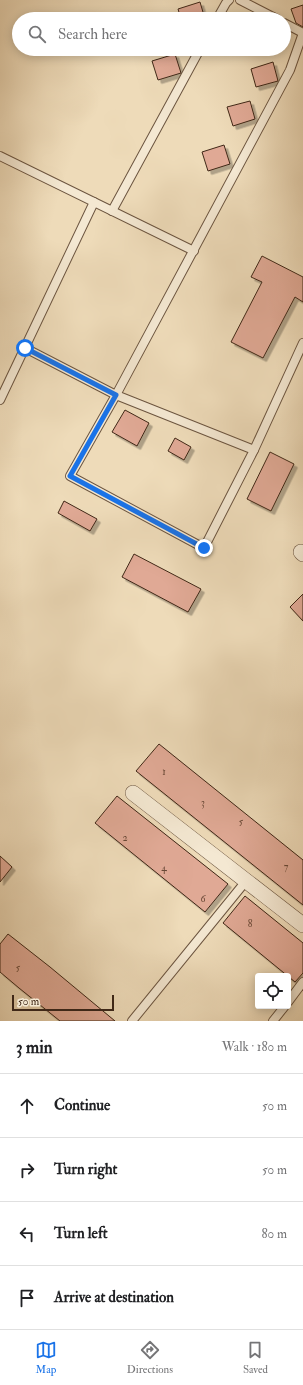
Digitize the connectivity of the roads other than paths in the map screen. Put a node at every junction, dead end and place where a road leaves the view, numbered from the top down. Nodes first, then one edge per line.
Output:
1 (229, 0) edge
2 (240, 0) edge
3 (221, 12) edge
4 (263, 12) edge
5 (291, 27) edge
6 (303, 33) edge
7 (196, 56) edge
8 (0, 156) edge
9 (94, 202) junction
10 (112, 211) junction
11 (194, 251) junction
12 (303, 343) edge
13 (25, 348) junction
14 (116, 395) junction
15 (0, 400) edge
16 (254, 450) junction
17 (133, 793) dead end
18 (246, 881) junction
19 (303, 925) edge
20 (303, 982) edge
21 (291, 998) edge
22 (283, 1009) edge
23 (132, 1021) edge
24 (273, 1021) edge

1 - 3 lane
2 - 4 lane
5 - 6 lane
6 - 11 lane
7 - 10 lane
8 - 9 lane
9 - 10 lane
9 - 13 lane
10 - 11 lane
11 - 14 lane
12 - 16 lane
13 - 14 lane
13 - 15 lane
14 - 16 lane
14 - 16 lane
17 - 18 street
18 - 19 street
18 - 23 lane
20 - 21 lane
22 - 24 lane

